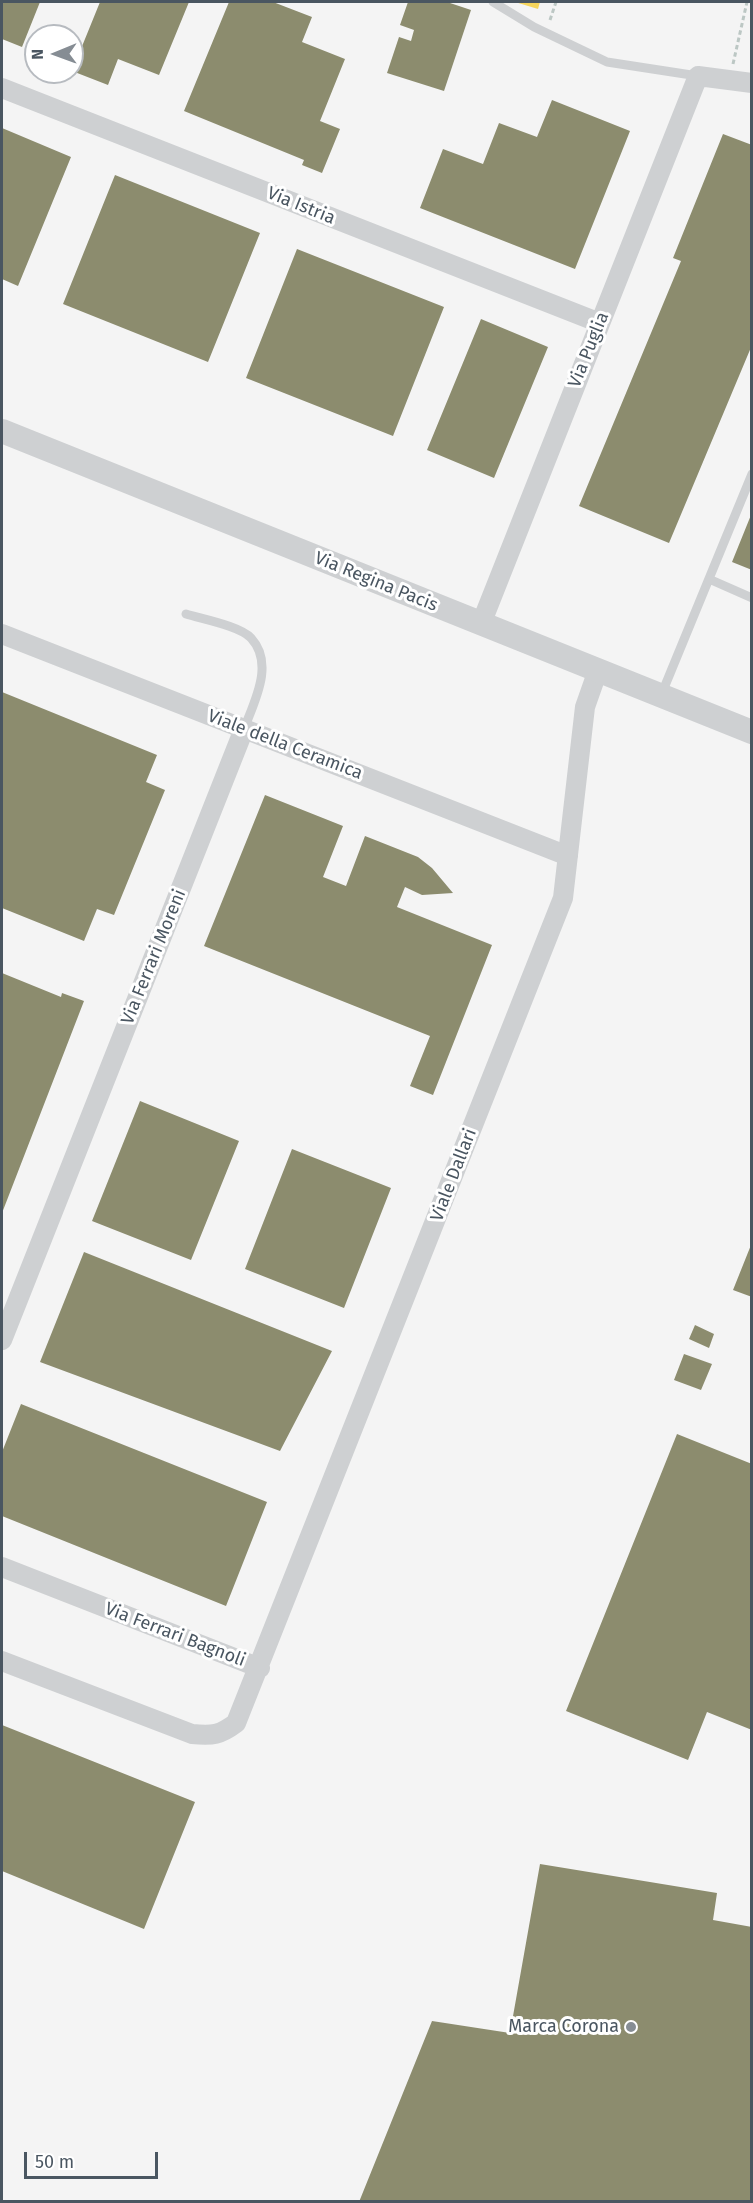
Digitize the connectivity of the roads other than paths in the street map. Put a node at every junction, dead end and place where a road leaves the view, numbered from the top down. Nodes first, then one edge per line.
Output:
1 (493, 2) edge
2 (698, 76) junction
3 (752, 83) edge
4 (2, 88) edge
5 (600, 323) junction
6 (2, 431) edge
7 (752, 474) edge
8 (710, 579) junction
9 (752, 598) edge
10 (186, 614) dead end
11 (481, 624) junction
12 (2, 634) edge
13 (598, 669) junction
14 (661, 695) junction
15 (244, 729) junction
16 (752, 732) edge
17 (568, 856) junction
18 (2, 1340) edge
19 (2, 1567) edge
20 (2, 1661) edge
21 (260, 1668) junction

1 - 2 lane
2 - 3 street
2 - 5 street, Via Puglia
4 - 5 street, Via Istria
5 - 11 street, Via Puglia
6 - 11 street, Via Regina Pacis
7 - 8 lane
8 - 9 lane
8 - 14 lane
10 - 15 lane, Via Ferrari Moreni
11 - 13 street, Via Regina Pacis
12 - 15 street, Viale della Ceramica
13 - 14 street, Via Regina Pacis
13 - 17 street, Viale Dallari
14 - 16 street, Via Regina Pacis
15 - 17 street, Viale della Ceramica
15 - 18 street, Via Ferrari Moreni
17 - 21 street, Viale Dallari
19 - 21 street, Via Ferrari Bagnoli
20 - 21 street, Via Ferrari Bagnoli

